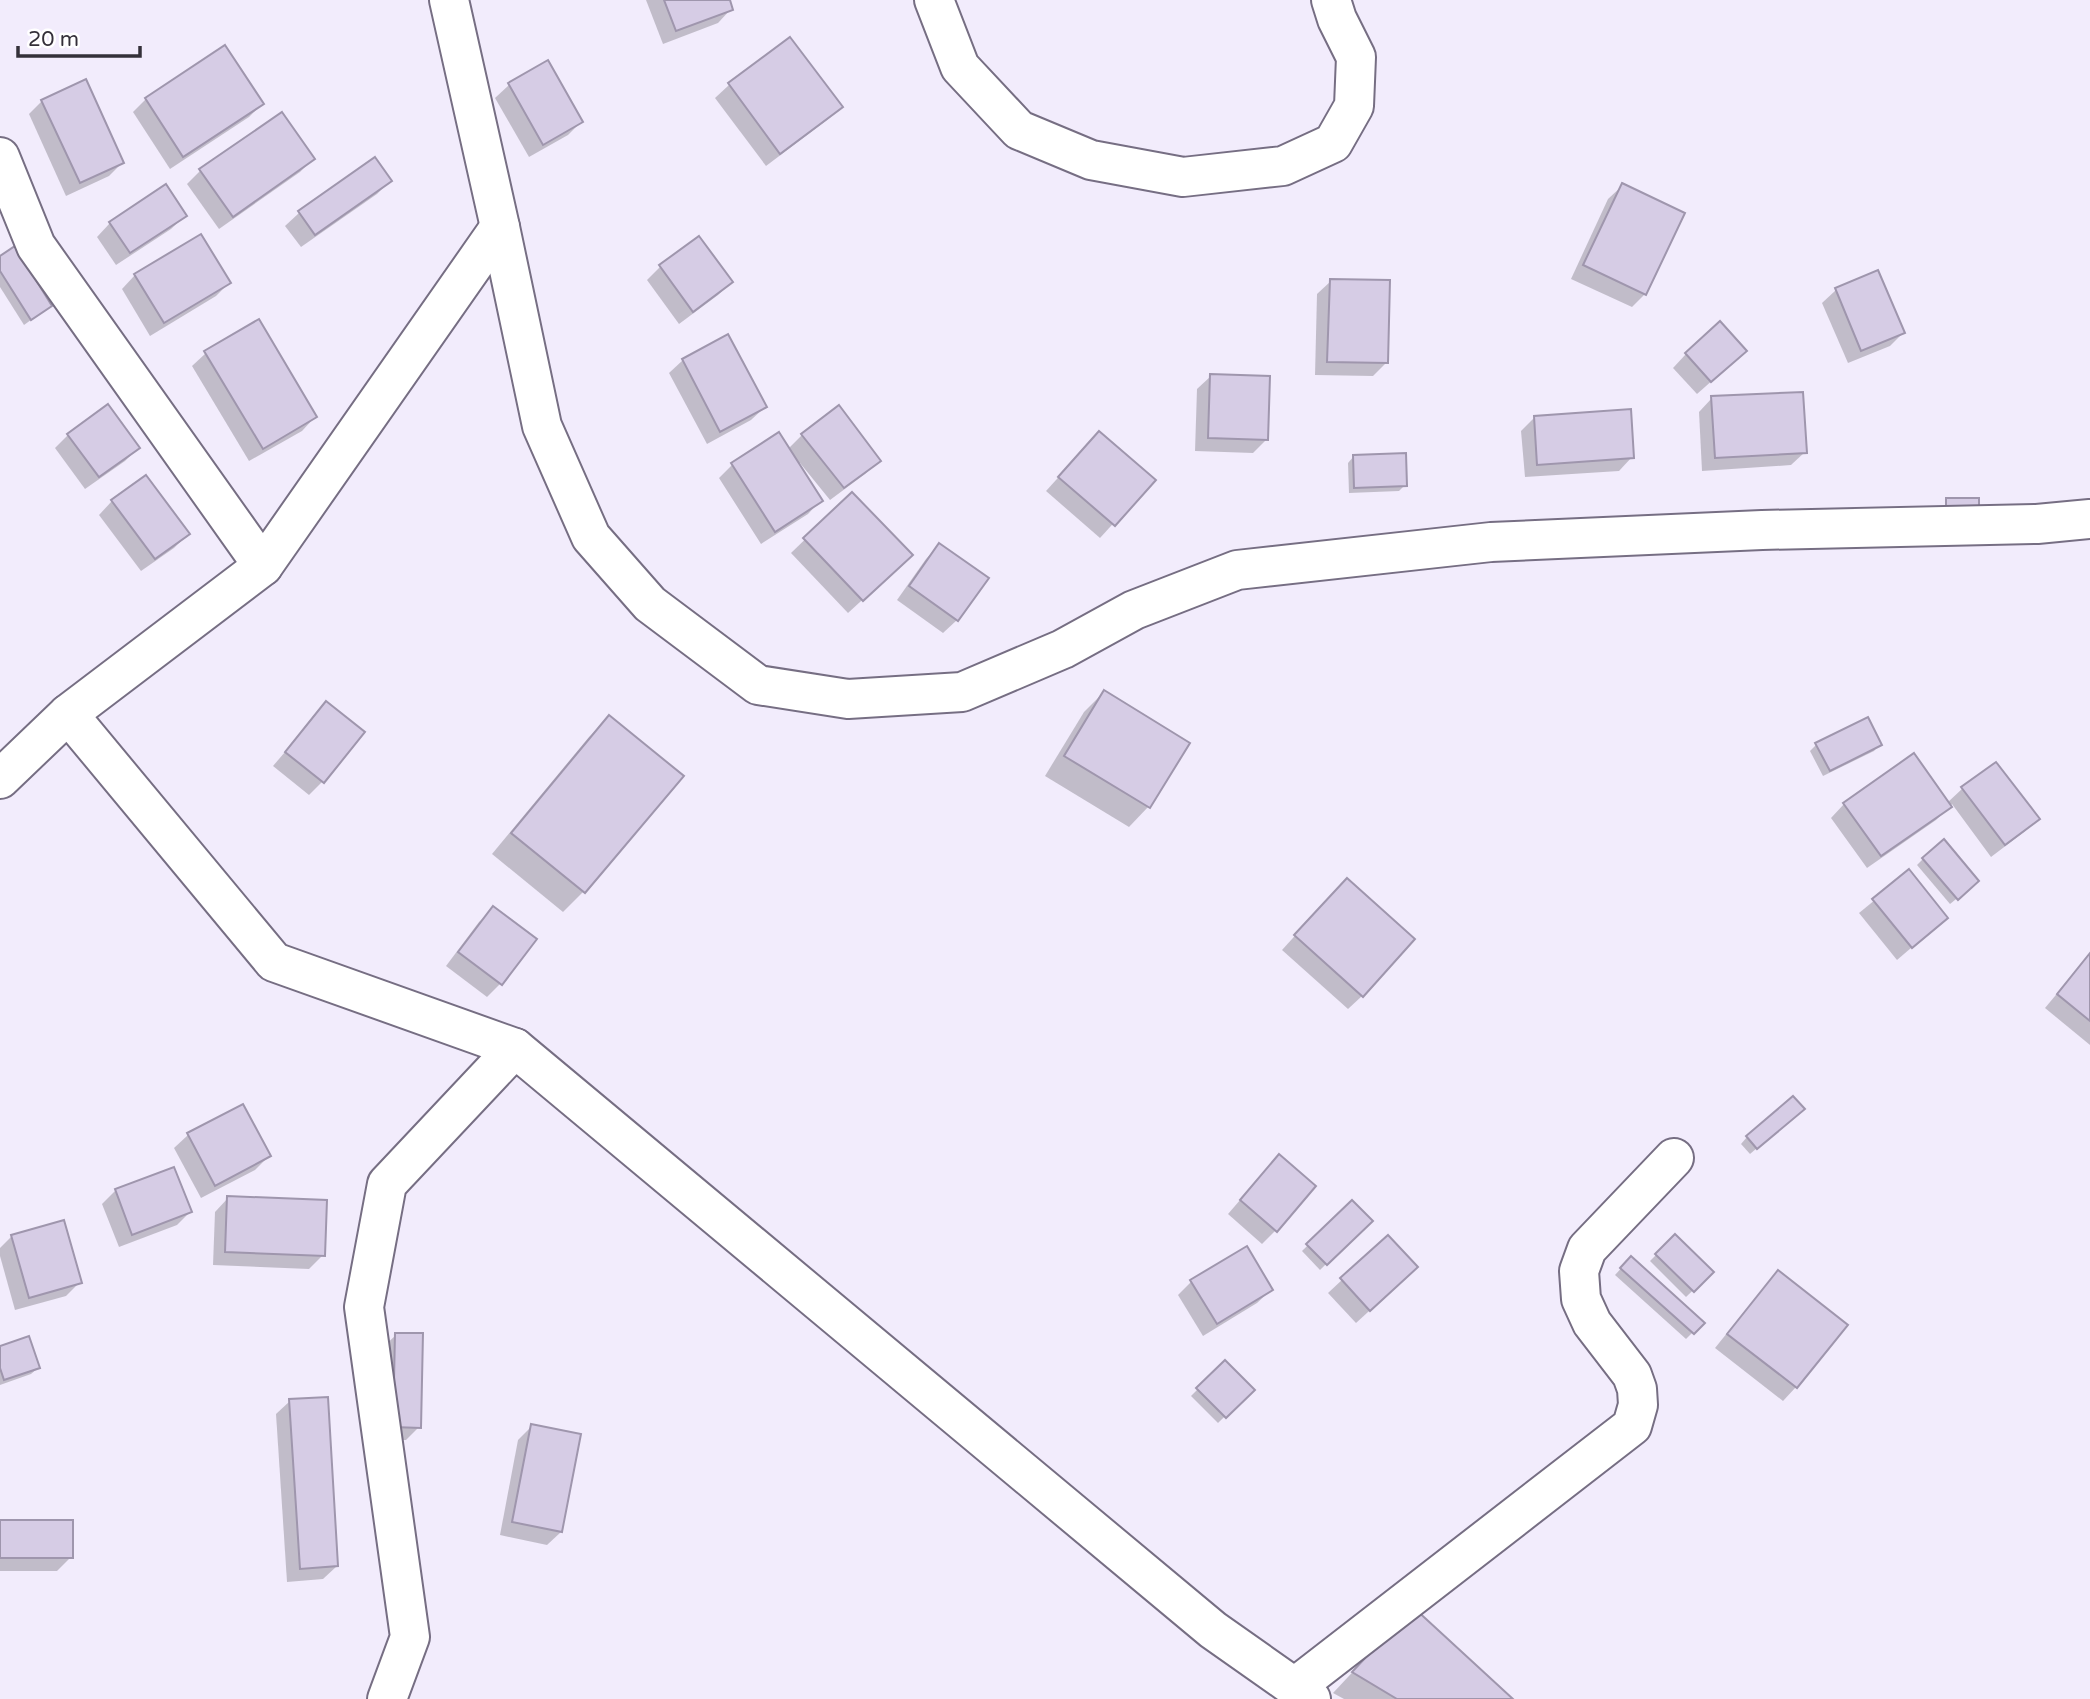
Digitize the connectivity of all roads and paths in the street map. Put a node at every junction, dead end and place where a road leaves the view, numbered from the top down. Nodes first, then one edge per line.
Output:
1 (449, 0) edge
2 (934, 0) edge
3 (1331, 0) edge
4 (0, 157) edge
5 (500, 228) junction
6 (2090, 519) edge
7 (263, 566) junction
8 (68, 714) junction
9 (0, 779) edge
10 (515, 1048) junction
11 (1674, 1158) dead end
12 (1303, 1693) edge
13 (387, 1699) edge

1 - 5 street
2 - 3 street
4 - 7 street
5 - 6 street
5 - 7 street
7 - 8 street
8 - 9 street
8 - 10 street
10 - 12 street
10 - 13 street
11 - 12 street

